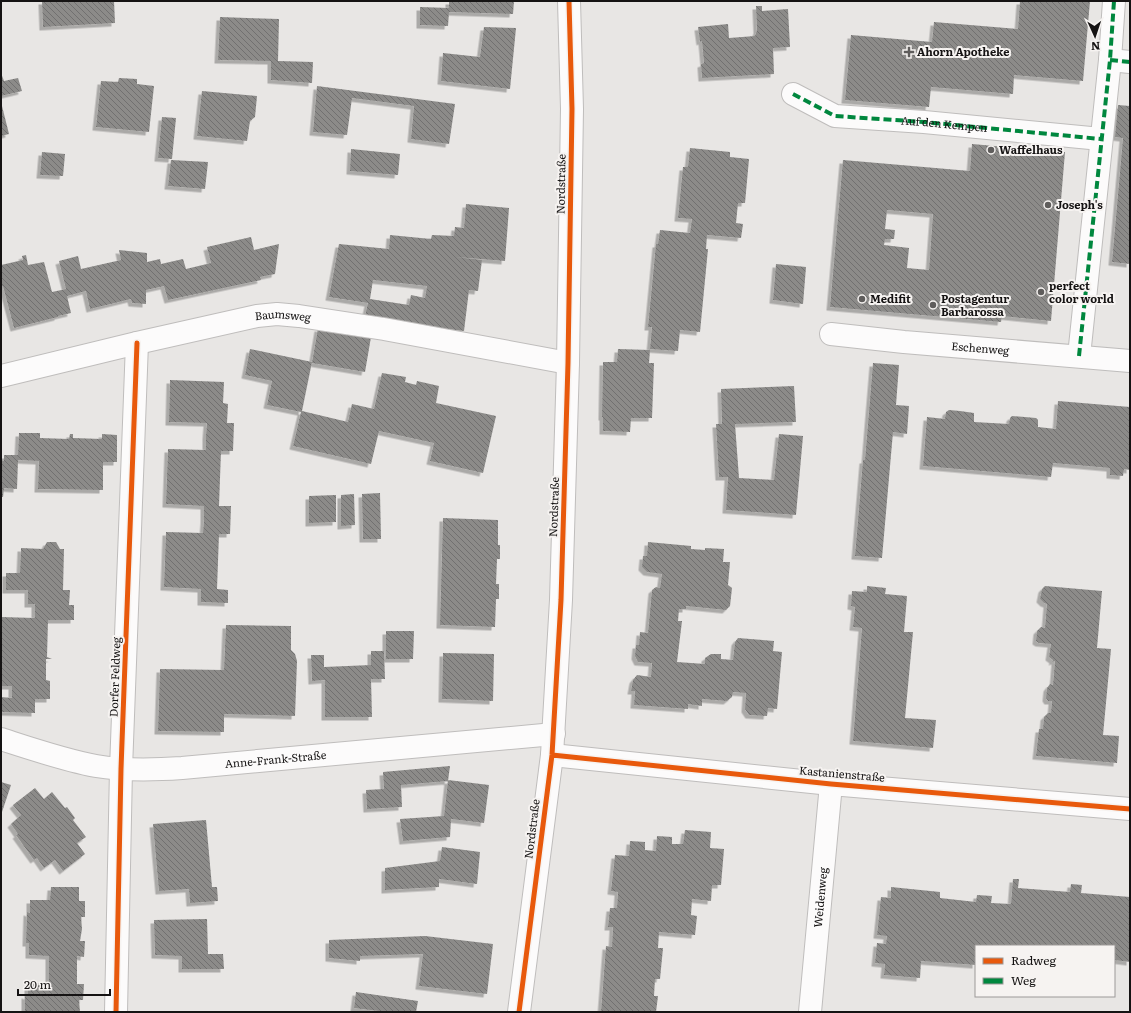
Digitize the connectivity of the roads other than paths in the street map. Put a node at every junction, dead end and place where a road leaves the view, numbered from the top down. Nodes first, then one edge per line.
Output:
1 (569, 1) edge
2 (1114, 1) edge
3 (1120, 61) edge
4 (793, 94) dead end
5 (1101, 139) junction
6 (832, 334) dead end
7 (137, 342) junction
8 (1079, 356) junction
9 (1130, 361) edge
10 (568, 363) junction
11 (1, 376) edge
12 (554, 734) junction
13 (1, 739) edge
14 (552, 755) junction
15 (121, 769) junction
16 (831, 784) junction
17 (1130, 809) edge
18 (116, 1012) edge
19 (518, 1012) edge
20 (810, 1012) edge

1 - 10 street, Nordstraße
2 - 3 street
3 - 5 street
4 - 5 street, Auf den Kempen
5 - 8 street
6 - 8 street, Eschenweg
7 - 10 street, Baumsweg
7 - 11 street, Baumsweg
7 - 15 street, Dorfer Feldweg
8 - 9 street, Eschenweg
10 - 12 street, Nordstraße
12 - 14 street, Nordstraße
12 - 15 street, Anne-Frank-Straße
13 - 15 street, Anne-Frank-Straße
14 - 16 street, Kastanienstraße
14 - 19 street, Nordstraße
15 - 18 street, Dorfer Feldweg
16 - 17 street, Kastanienstraße
16 - 20 street, Weidenweg

